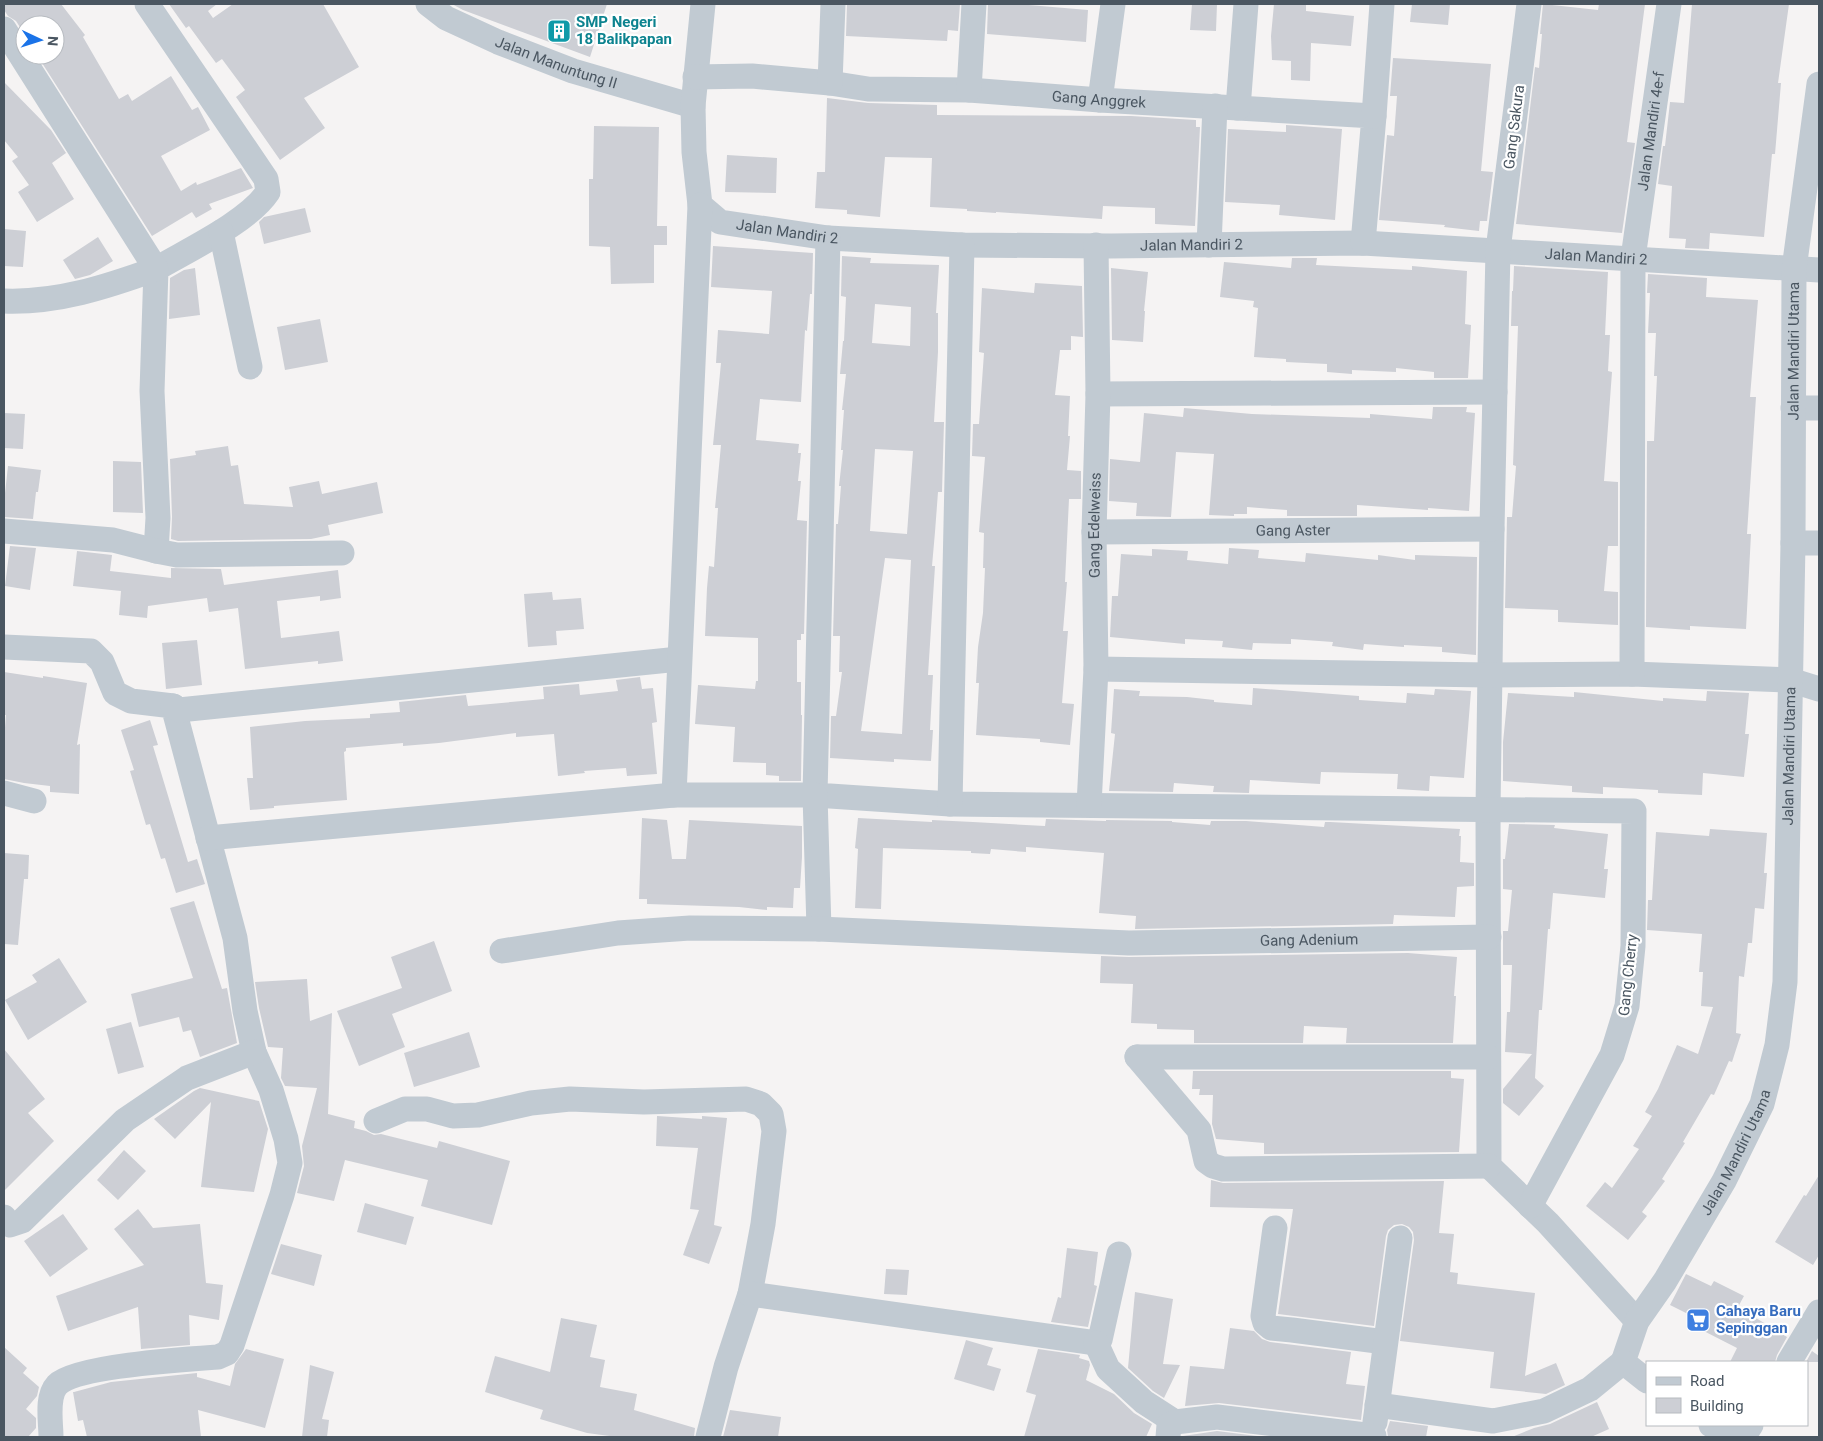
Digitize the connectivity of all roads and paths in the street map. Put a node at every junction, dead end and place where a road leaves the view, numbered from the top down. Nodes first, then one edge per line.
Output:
1 (147, 4) edge
2 (428, 4) edge
3 (703, 4) edge
4 (833, 4) edge
5 (974, 4) edge
6 (1113, 4) edge
7 (1246, 4) edge
8 (1382, 4) edge
9 (1530, 4) edge
10 (1669, 4) edge
11 (4, 29) edge
12 (695, 77) junction
13 (830, 83) junction
14 (1819, 84) edge
15 (969, 90) junction
16 (1100, 100) junction
17 (693, 106) junction
18 (1226, 107) junction
19 (1374, 116) junction
20 (700, 205) junction
21 (221, 232) junction
22 (828, 238) junction
23 (1363, 244) junction
24 (962, 245) junction
25 (1096, 245) junction
26 (1209, 245) junction
27 (1498, 250) junction
28 (1634, 258) junction
29 (156, 268) junction
30 (1794, 270) junction
31 (1819, 270) edge
32 (4, 301) edge
33 (250, 367) dead end
34 (1494, 392) junction
35 (1098, 394) junction
36 (1793, 408) junction
37 (1819, 408) edge
38 (1492, 529) junction
39 (4, 531) edge
40 (1094, 532) junction
41 (1793, 543) junction
42 (1819, 543) edge
43 (156, 551) junction
44 (342, 553) dead end
45 (4, 647) edge
46 (679, 659) junction
47 (1096, 669) junction
48 (1632, 674) junction
49 (1490, 675) junction
50 (1790, 680) junction
51 (1819, 688) edge
52 (173, 706) junction
53 (4, 793) edge
54 (674, 795) junction
55 (815, 795) junction
56 (34, 801) dead end
57 (950, 804) junction
58 (1089, 805) junction
59 (1488, 809) junction
60 (208, 838) junction
61 (819, 928) junction
62 (1489, 937) junction
63 (502, 951) dead end
64 (254, 1052) junction
65 (1488, 1057) junction
66 (376, 1121) dead end
67 (1489, 1166) junction
68 (1530, 1206) junction
69 (4, 1216) edge
70 (1275, 1228) dead end
71 (1400, 1238) dead end
72 (1119, 1254) dead end
73 (750, 1294) junction
74 (1819, 1312) edge
75 (1637, 1321) junction
76 (1385, 1342) junction
77 (1096, 1343) junction
78 (1790, 1361) edge
79 (1623, 1362) junction
80 (1646, 1380) edge
81 (1378, 1405) junction
82 (1713, 1426) edge
83 (1750, 1426) edge
84 (1168, 1431) edge
85 (1374, 1436) edge
86 (51, 1437) edge
87 (708, 1437) edge
88 (1732, 1437) edge
89 (1743, 1437) edge

1 - 21 street
2 - 17 street, Jalan Manuntung II
3 - 12 street
4 - 13 street
5 - 15 street
6 - 16 street
7 - 18 street
8 - 19 street
9 - 27 street, Gang Sakura
10 - 28 street, Jalan Mandiri 4e-f
11 - 29 street
12 - 13 street, Gang Anggrek
12 - 17 street
13 - 15 street, Gang Anggrek
14 - 30 street, Jalan Mandiri Utama
15 - 16 street, Gang Anggrek
16 - 18 street, Gang Anggrek
17 - 20 street
18 - 19 street, Gang Anggrek
18 - 26 street
19 - 23 street
20 - 22 street, Jalan Mandiri 2
20 - 46 street
21 - 29 street
21 - 33 street
22 - 24 street, Jalan Mandiri 2
22 - 55 street
23 - 26 street, Jalan Mandiri 2
23 - 27 street, Jalan Mandiri 2
24 - 25 street, Jalan Mandiri 2
24 - 57 street
25 - 26 street, Jalan Mandiri 2
25 - 35 street, Gang Edelweiss
27 - 28 street, Jalan Mandiri 2
27 - 34 street, Gang Sakura
28 - 30 street, Jalan Mandiri 2
28 - 48 street, Jalan Mandiri 4e-f
29 - 32 street
29 - 43 street
30 - 31 street, Jalan Mandiri 2
30 - 36 street, Jalan Mandiri Utama
34 - 35 street
34 - 38 street, Gang Sakura
35 - 40 street, Gang Edelweiss
36 - 37 street
36 - 41 street, Jalan Mandiri Utama
38 - 40 street, Gang Aster
38 - 49 street, Gang Sakura
39 - 43 street
40 - 47 street, Gang Edelweiss
41 - 42 street
41 - 50 street, Jalan Mandiri Utama
43 - 44 street
45 - 52 street
46 - 52 street
46 - 54 street
47 - 49 street
47 - 58 street, Gang Edelweiss
48 - 49 street
48 - 50 street
49 - 59 street, Gang Sakura
50 - 51 street
50 - 75 street, Jalan Mandiri Utama
52 - 60 street
53 - 56 street
54 - 55 street
54 - 60 street
55 - 57 street
55 - 61 street
57 - 58 street
58 - 59 street
59 - 62 street, Gang Sakura
59 - 68 street, Gang Cherry
60 - 64 street
61 - 62 street, Gang Adenium
61 - 63 street, Gang Adenium
62 - 65 street, Gang Sakura
64 - 69 street
64 - 86 street
65 - 67 street, Gang Sakura
65 - 67 street
66 - 73 street
67 - 68 street
68 - 75 street
70 - 76 street
71 - 76 street
72 - 77 street
73 - 77 street
73 - 87 street
74 - 78 street
75 - 79 street, Jalan Mandiri Utama
76 - 81 street
77 - 84 street
79 - 80 street
79 - 81 street
81 - 85 street
82 - 88 street
83 - 89 street
84 - 85 street

